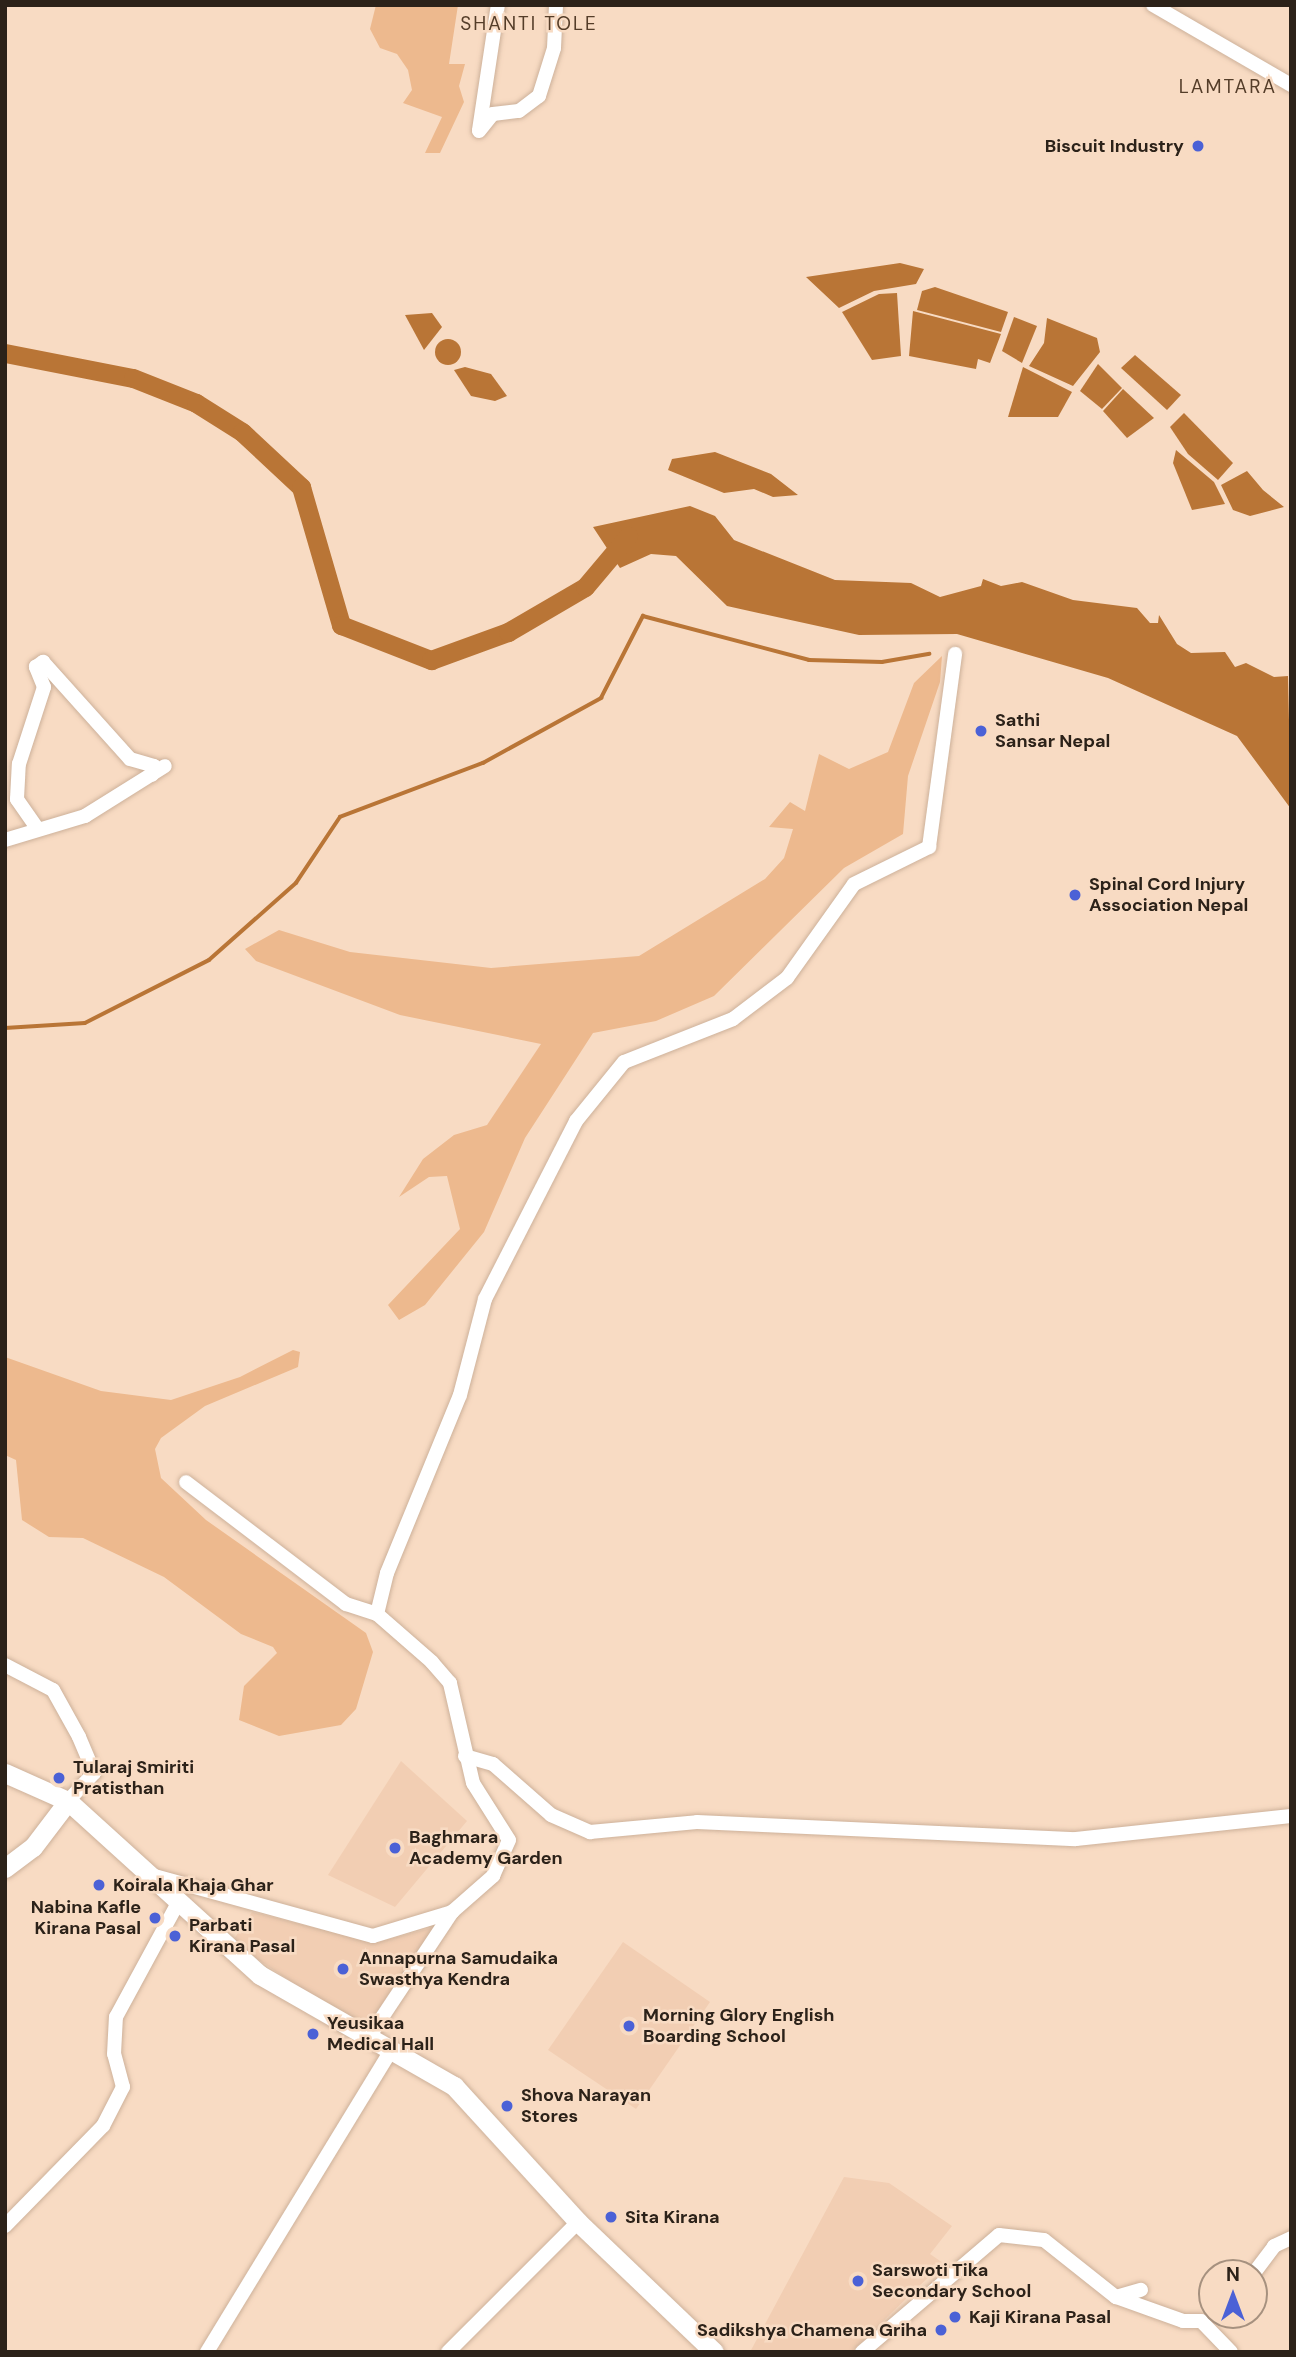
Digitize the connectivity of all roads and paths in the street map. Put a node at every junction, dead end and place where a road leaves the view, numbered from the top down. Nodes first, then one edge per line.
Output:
1 (498, 5) edge
2 (556, 5) edge
3 (1153, 5) edge
4 (1291, 85) edge
5 (955, 654) dead end
6 (37, 828) junction
7 (5, 840) edge
8 (187, 1482) dead end
9 (377, 1614) junction
10 (5, 1665) edge
11 (465, 1756) junction
12 (5, 1773) edge
13 (68, 1801) junction
14 (1291, 1816) edge
15 (5, 1868) edge
16 (149, 1875) junction
17 (179, 1901) junction
18 (452, 1912) junction
19 (368, 2040) junction
20 (390, 2052) junction
21 (578, 2222) junction
22 (5, 2226) edge
23 (1291, 2238) edge
24 (1265, 2259) edge
25 (1140, 2290) dead end
26 (1116, 2297) junction
27 (1198, 2321) edge
28 (1209, 2329) edge
29 (207, 2352) edge
30 (448, 2352) edge
31 (714, 2352) edge
32 (862, 2352) edge
33 (1231, 2352) edge

1 - 2 street
3 - 4 street
5 - 9 street
6 - 6 street
6 - 7 street
8 - 9 street
9 - 11 street
10 - 13 street
11 - 14 street
11 - 18 street
12 - 13 main road
13 - 15 main road
13 - 16 main road
16 - 17 main road
16 - 18 street
17 - 19 main road
17 - 22 street
18 - 19 street
19 - 20 main road
20 - 21 main road
20 - 29 street
21 - 30 street
21 - 31 main road
23 - 24 street
25 - 26 street
26 - 27 street
26 - 32 street
28 - 33 street

